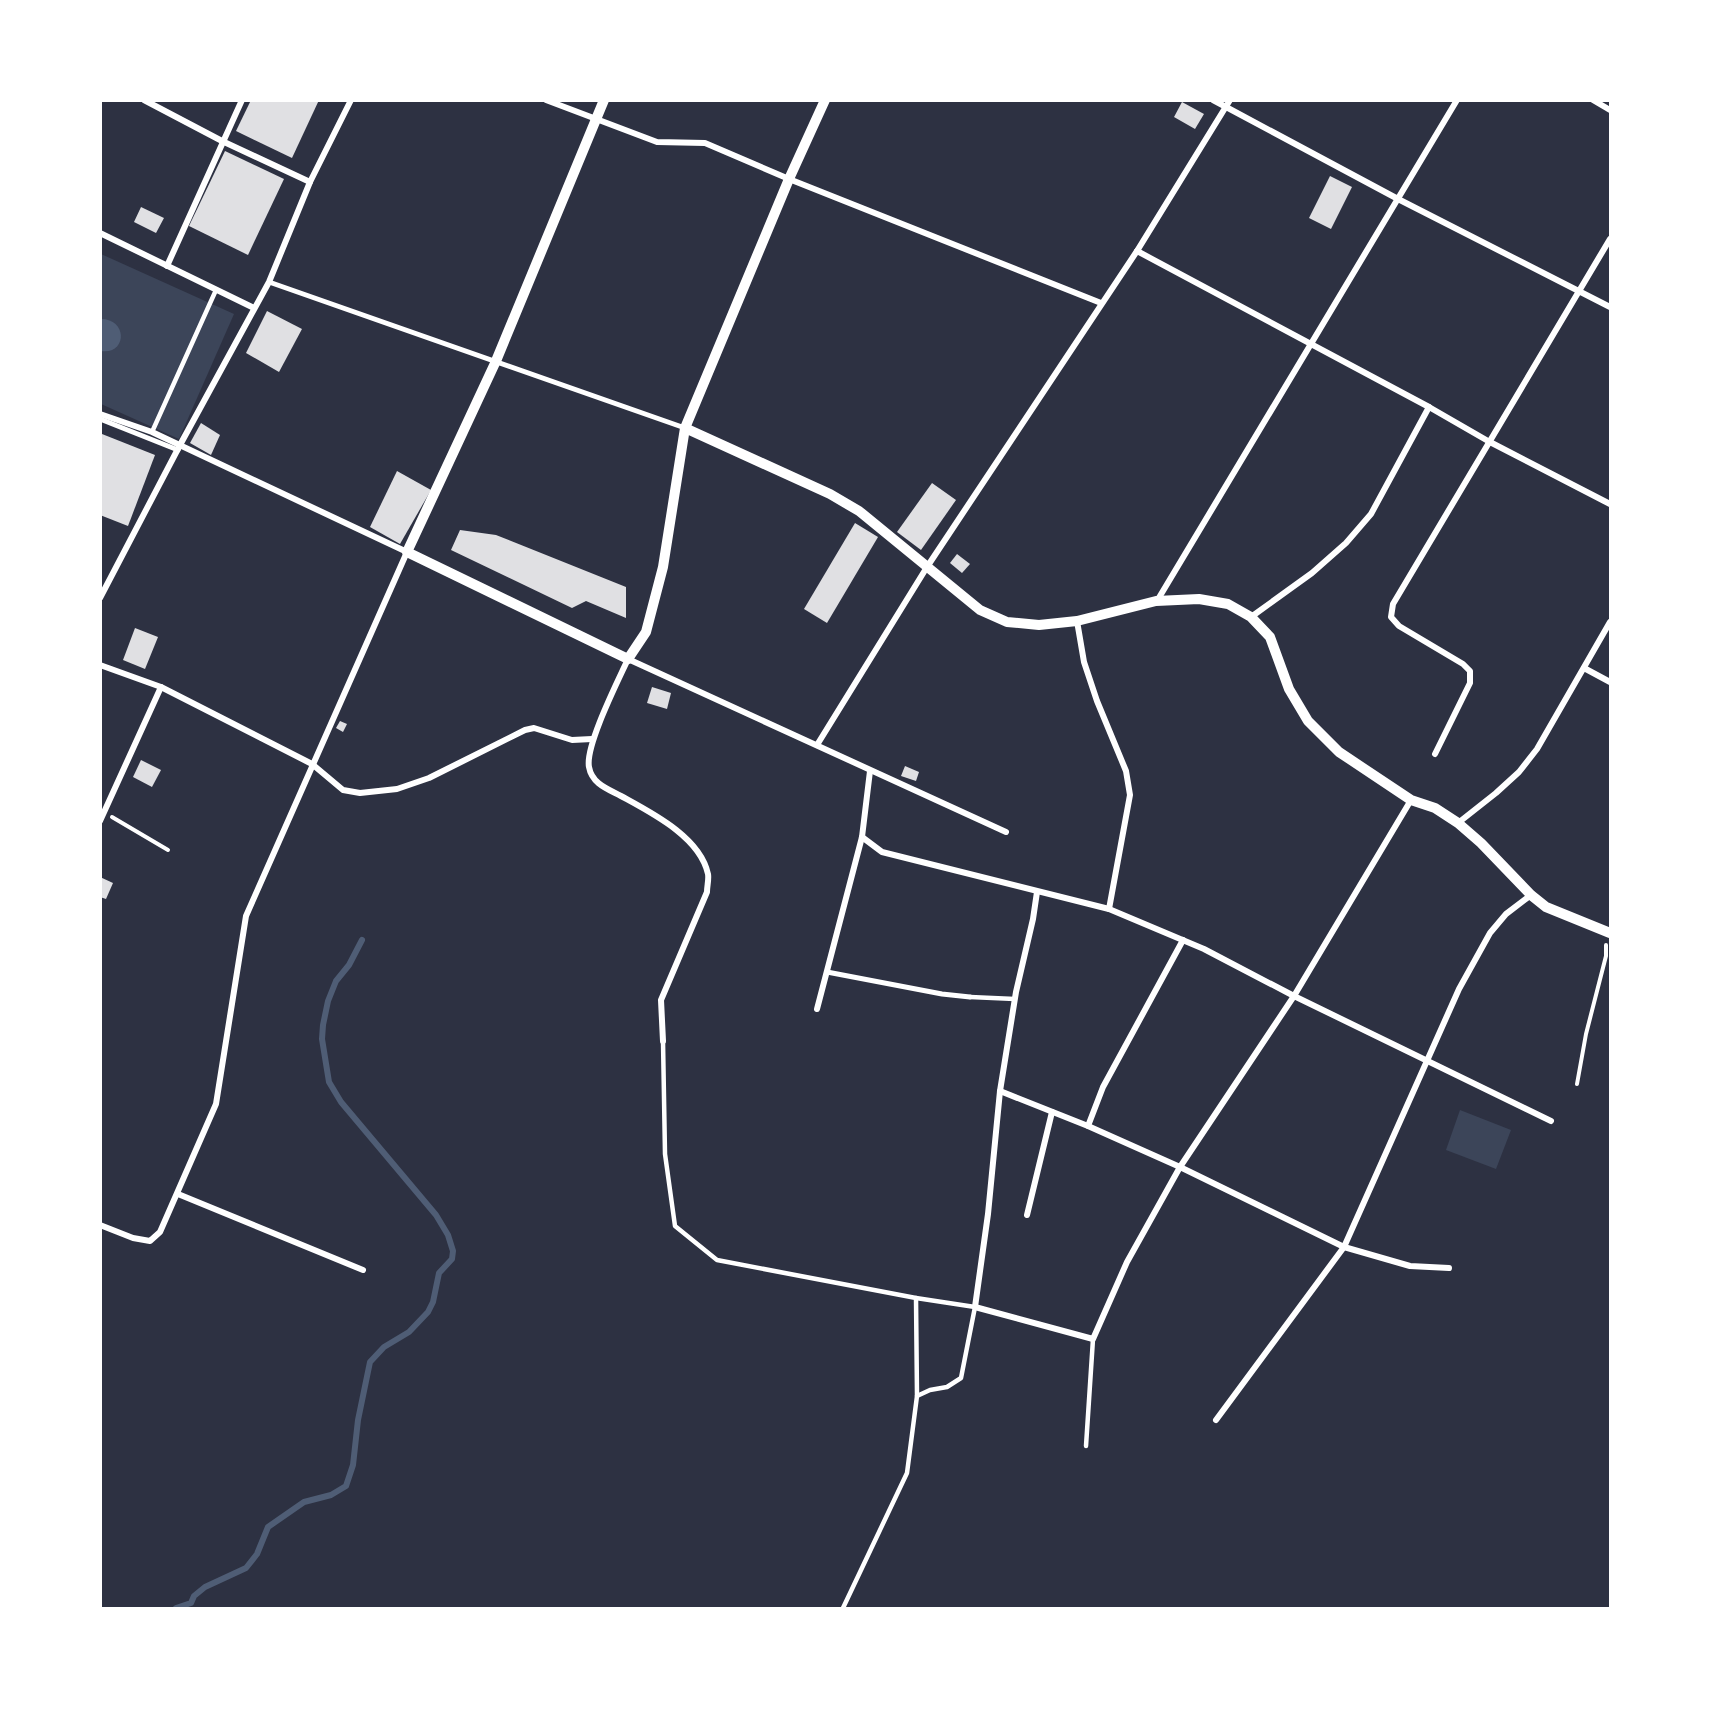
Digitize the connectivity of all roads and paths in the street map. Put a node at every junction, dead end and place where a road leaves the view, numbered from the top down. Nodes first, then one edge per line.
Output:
1 (144, 100) edge
2 (242, 100) edge
3 (351, 100) edge
4 (546, 100) edge
5 (603, 100) edge
6 (825, 100) edge
7 (1213, 100) edge
8 (1230, 100) edge
9 (1457, 100) edge
10 (1593, 100) edge
11 (1227, 107) junction
12 (1611, 110) edge
13 (597, 119) junction
14 (222, 141) junction
15 (789, 179) junction
16 (310, 182) junction
17 (1398, 199) junction
18 (100, 233) edge
19 (1611, 239) edge
20 (1137, 251) junction
21 (167, 266) junction
22 (269, 282) junction
23 (216, 290) junction
24 (1579, 291) junction
25 (1101, 303) junction
26 (1611, 307) edge
27 (254, 308) junction
28 (1310, 344) junction
29 (496, 361) junction
30 (1429, 407) junction
31 (100, 414) edge
32 (100, 419) edge
33 (685, 428) junction
34 (152, 432) junction
35 (1488, 441) junction
36 (179, 448) junction
37 (1611, 504) edge
38 (407, 552) junction
39 (927, 567) junction
40 (100, 598) edge
41 (1156, 601) junction
42 (1251, 616) junction
43 (1077, 621) junction
44 (1611, 622) edge
45 (628, 659) junction
46 (100, 665) edge
47 (1584, 668) junction
48 (1611, 682) edge
49 (161, 687) junction
50 (592, 739) junction
51 (817, 745) junction
52 (1435, 754) dead end
53 (312, 764) junction
54 (870, 771) junction
55 (1411, 800) junction
56 (104, 812) junction
57 (100, 820) edge
58 (1458, 823) junction
59 (1006, 832) dead end
60 (862, 837) junction
61 (168, 850) dead end
62 (1037, 892) junction
63 (1531, 895) junction
64 (1109, 909) junction
65 (1609, 933) edge
66 (1183, 940) junction
67 (826, 972) junction
68 (1294, 996) junction
69 (970, 998) joint
70 (1015, 999) junction
71 (817, 1009) dead end
72 (663, 1041) joint
73 (1429, 1060) junction
74 (1576, 1084) dead end
75 (1000, 1091) junction
76 (1052, 1112) junction
77 (1551, 1121) dead end
78 (1088, 1126) junction
79 (1180, 1167) junction
80 (178, 1194) junction
81 (1027, 1215) dead end
82 (100, 1225) edge
83 (1344, 1247) junction
84 (1449, 1268) dead end
85 (363, 1270) dead end
86 (916, 1298) junction
87 (975, 1307) junction
88 (1093, 1340) junction
89 (917, 1396) junction
90 (1216, 1420) dead end
91 (1086, 1446) dead end
92 (843, 1608) edge

1 - 14 street
2 - 14 street
3 - 16 street
4 - 13 street
5 - 13 street
6 - 15 street
7 - 11 street
8 - 11 street
9 - 17 street
10 - 12 street
11 - 17 street
11 - 20 street
13 - 15 street
13 - 29 street
14 - 16 street
14 - 21 street
15 - 25 street
15 - 33 street
16 - 22 street
17 - 24 street
17 - 28 street
18 - 21 street
19 - 24 street
20 - 25 street
20 - 28 street
21 - 23 street
22 - 27 street
22 - 29 street
23 - 27 street
23 - 34 lane
24 - 26 street
24 - 35 street
25 - 39 street
27 - 36 street
28 - 30 street
28 - 41 street
29 - 33 street
29 - 38 street
30 - 35 street
30 - 42 street
31 - 34 street
32 - 36 street
33 - 39 street
33 - 45 street
34 - 36 street
35 - 37 street
35 - 52 street
36 - 38 street
36 - 40 street
38 - 45 street
38 - 53 street
39 - 43 street
39 - 51 street
41 - 42 street
41 - 43 street
42 - 55 street
43 - 64 street
44 - 47 street
45 - 50 street
45 - 51 street
46 - 49 street
47 - 48 street
47 - 58 street
49 - 53 street
49 - 56 street
50 - 53 street
50 - 72 street
51 - 54 street
53 - 80 street
54 - 59 street
54 - 60 street
55 - 58 street
55 - 68 street
56 - 57 street
56 - 61 path
58 - 63 street
60 - 62 street
60 - 67 street
62 - 64 street
62 - 70 street
63 - 65 street
63 - 73 street
64 - 66 street
65 - 74 path
66 - 68 street
66 - 78 street
67 - 69 street
67 - 71 street
68 - 73 street
68 - 79 street
69 - 70 lane
70 - 75 street
72 - 86 lane
73 - 77 street
73 - 83 street
75 - 76 street
75 - 87 street
76 - 78 street
76 - 81 street
78 - 79 street
79 - 83 street
79 - 88 street
80 - 82 street
80 - 85 street
83 - 84 street
83 - 90 street
86 - 87 lane
86 - 89 lane
87 - 88 street
87 - 89 lane
88 - 91 lane
89 - 92 lane

